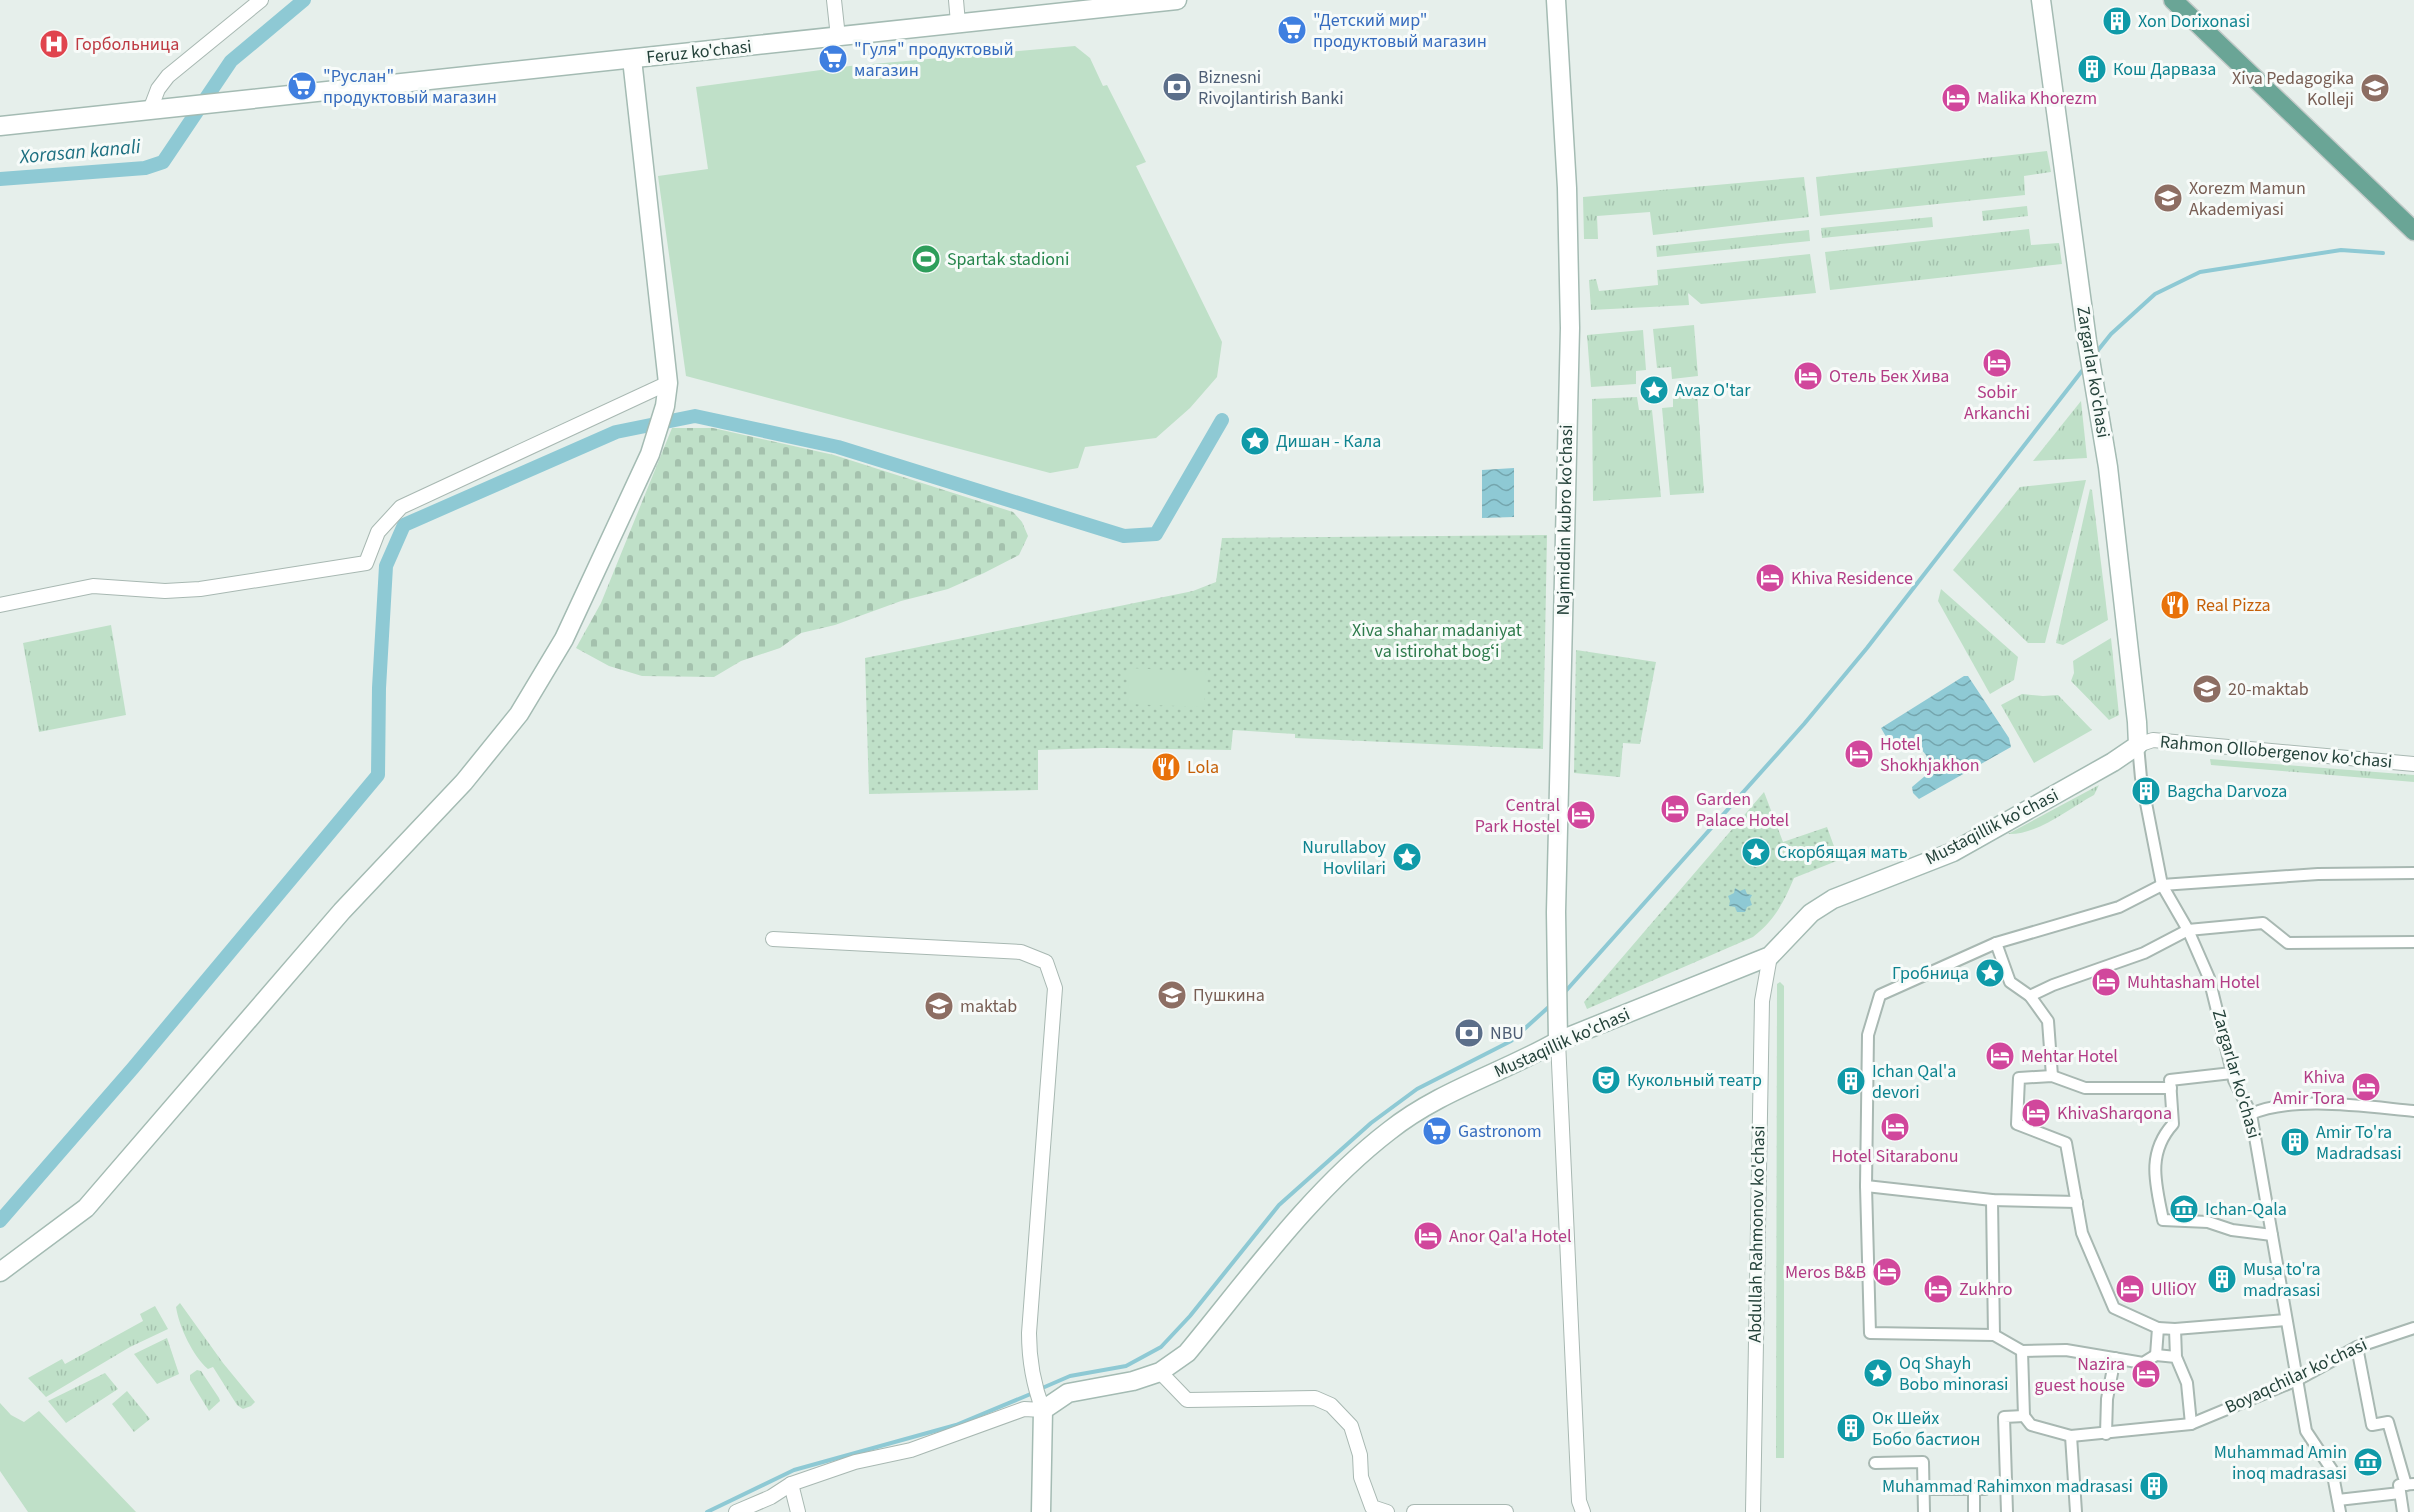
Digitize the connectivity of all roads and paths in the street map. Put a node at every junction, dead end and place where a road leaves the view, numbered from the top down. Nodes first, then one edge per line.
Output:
1 (261, 0) edge
2 (834, 0) edge
3 (956, 0) edge
4 (1177, 0) edge
5 (1556, 0) edge
6 (2041, 0) edge
7 (2174, 0) edge
8 (1083, 5) edge
9 (958, 23) junction
10 (838, 37) junction
11 (632, 59) junction
12 (150, 110) junction
13 (0, 126) edge
14 (2414, 231) edge
15 (668, 383) junction
16 (0, 605) edge
17 (2138, 745) junction
18 (2414, 764) edge
19 (2141, 778) tunnel mouth
20 (2146, 803) tunnel mouth
21 (2414, 873) edge
22 (2162, 885) junction
23 (2188, 930) junction
24 (773, 939) dead end
25 (2414, 942) edge
26 (1996, 943) junction
27 (1770, 956) junction
28 (2030, 996) junction
29 (1558, 1041) junction
30 (2232, 1073) junction
31 (2052, 1076) junction
32 (2170, 1088) junction
33 (2414, 1111) edge
34 (2251, 1114) junction
35 (1866, 1186) junction
36 (1992, 1200) junction
37 (2077, 1202) junction
38 (2272, 1234) junction
39 (0, 1272) edge
40 (2286, 1320) junction
41 (2158, 1328) junction
42 (2414, 1328) edge
43 (2175, 1329) junction
44 (1994, 1335) junction
45 (2357, 1347) junction
46 (2022, 1352) junction
47 (2156, 1355) junction
48 (2176, 1357) junction
49 (2115, 1359) junction
50 (1160, 1372) junction
51 (2297, 1380) junction
52 (1041, 1405) junction
53 (2024, 1416) junction
54 (2191, 1424) junction
55 (2106, 1434) junction
56 (2071, 1436) junction
57 (1875, 1462) dead end
58 (791, 1484) junction
59 (2407, 1487) edge
60 (1923, 1489) junction
61 (2337, 1500) junction
62 (736, 1512) edge
63 (798, 1512) edge
64 (1041, 1512) edge
65 (1387, 1512) edge
66 (1414, 1512) edge
67 (1506, 1512) edge
68 (1583, 1512) edge
69 (1753, 1512) edge
70 (1924, 1512) edge
71 (1974, 1512) edge
72 (2007, 1512) edge
73 (2076, 1512) edge
74 (2340, 1512) edge
75 (2403, 1512) edge

1 - 12 street
2 - 10 street
3 - 9 street
4 - 8 main road, Feruz ko'chasi
5 - 29 main road, Najmiddin kubro ko'chasi
6 - 17 main road, Zargarlar ko'chasi
7 - 14 main road
8 - 9 main road, Feruz ko'chasi
9 - 10 main road, Feruz ko'chasi
10 - 11 main road, Feruz ko'chasi
11 - 12 main road, Feruz ko'chasi
11 - 15 main road
12 - 13 main road, Feruz ko'chasi
15 - 16 street
15 - 39 main road
17 - 18 street, Rahmon Ollobergenov ko'chasi
17 - 19 street
17 - 27 main road, Mustaqillik ko'chasi
20 - 22 street, Zargarlar ko'chasi
21 - 22 street
22 - 23 street, Zargarlar ko'chasi
22 - 26 street
23 - 25 street
23 - 28 street
23 - 30 street, Zargarlar ko'chasi
24 - 52 street
26 - 28 street
26 - 35 street
27 - 29 main road, Mustaqillik ko'chasi
27 - 69 street, Abdullah Rahmonov ko'chasi
28 - 31 street
29 - 50 main road, Mustaqillik ko'chasi
29 - 68 street
30 - 32 street
30 - 34 street, Zargarlar ko'chasi
31 - 32 street
31 - 37 street
32 - 38 street
33 - 34 street
34 - 38 street, Zargarlar ko'chasi
35 - 36 street
35 - 44 street
36 - 37 street
36 - 44 street
37 - 41 street
38 - 40 street, Zargarlar ko'chasi
40 - 43 street
40 - 51 street, Zargarlar ko'chasi
41 - 43 street
41 - 47 street
42 - 45 street, Boyaqchilar ko'chasi
43 - 48 street
44 - 46 street
45 - 51 street, Boyaqchilar ko'chasi
45 - 59 street
46 - 49 street
46 - 53 street
47 - 48 street
47 - 49 street
48 - 54 street
49 - 55 street
50 - 52 main road, Mustaqillik ko'chasi
50 - 65 street
51 - 54 street, Boyaqchilar ko'chasi
51 - 61 street, Zargarlar ko'chasi
52 - 58 street
52 - 64 main road
53 - 56 street, Boyaqchilar ko'chasi
53 - 72 street
54 - 55 street, Boyaqchilar ko'chasi
55 - 56 street, Boyaqchilar ko'chasi
56 - 73 street
57 - 60 street
58 - 62 street
58 - 63 street
59 - 61 street
59 - 75 street
60 - 70 street
60 - 71 street
61 - 74 street, Zargarlar ko'chasi
66 - 67 street

